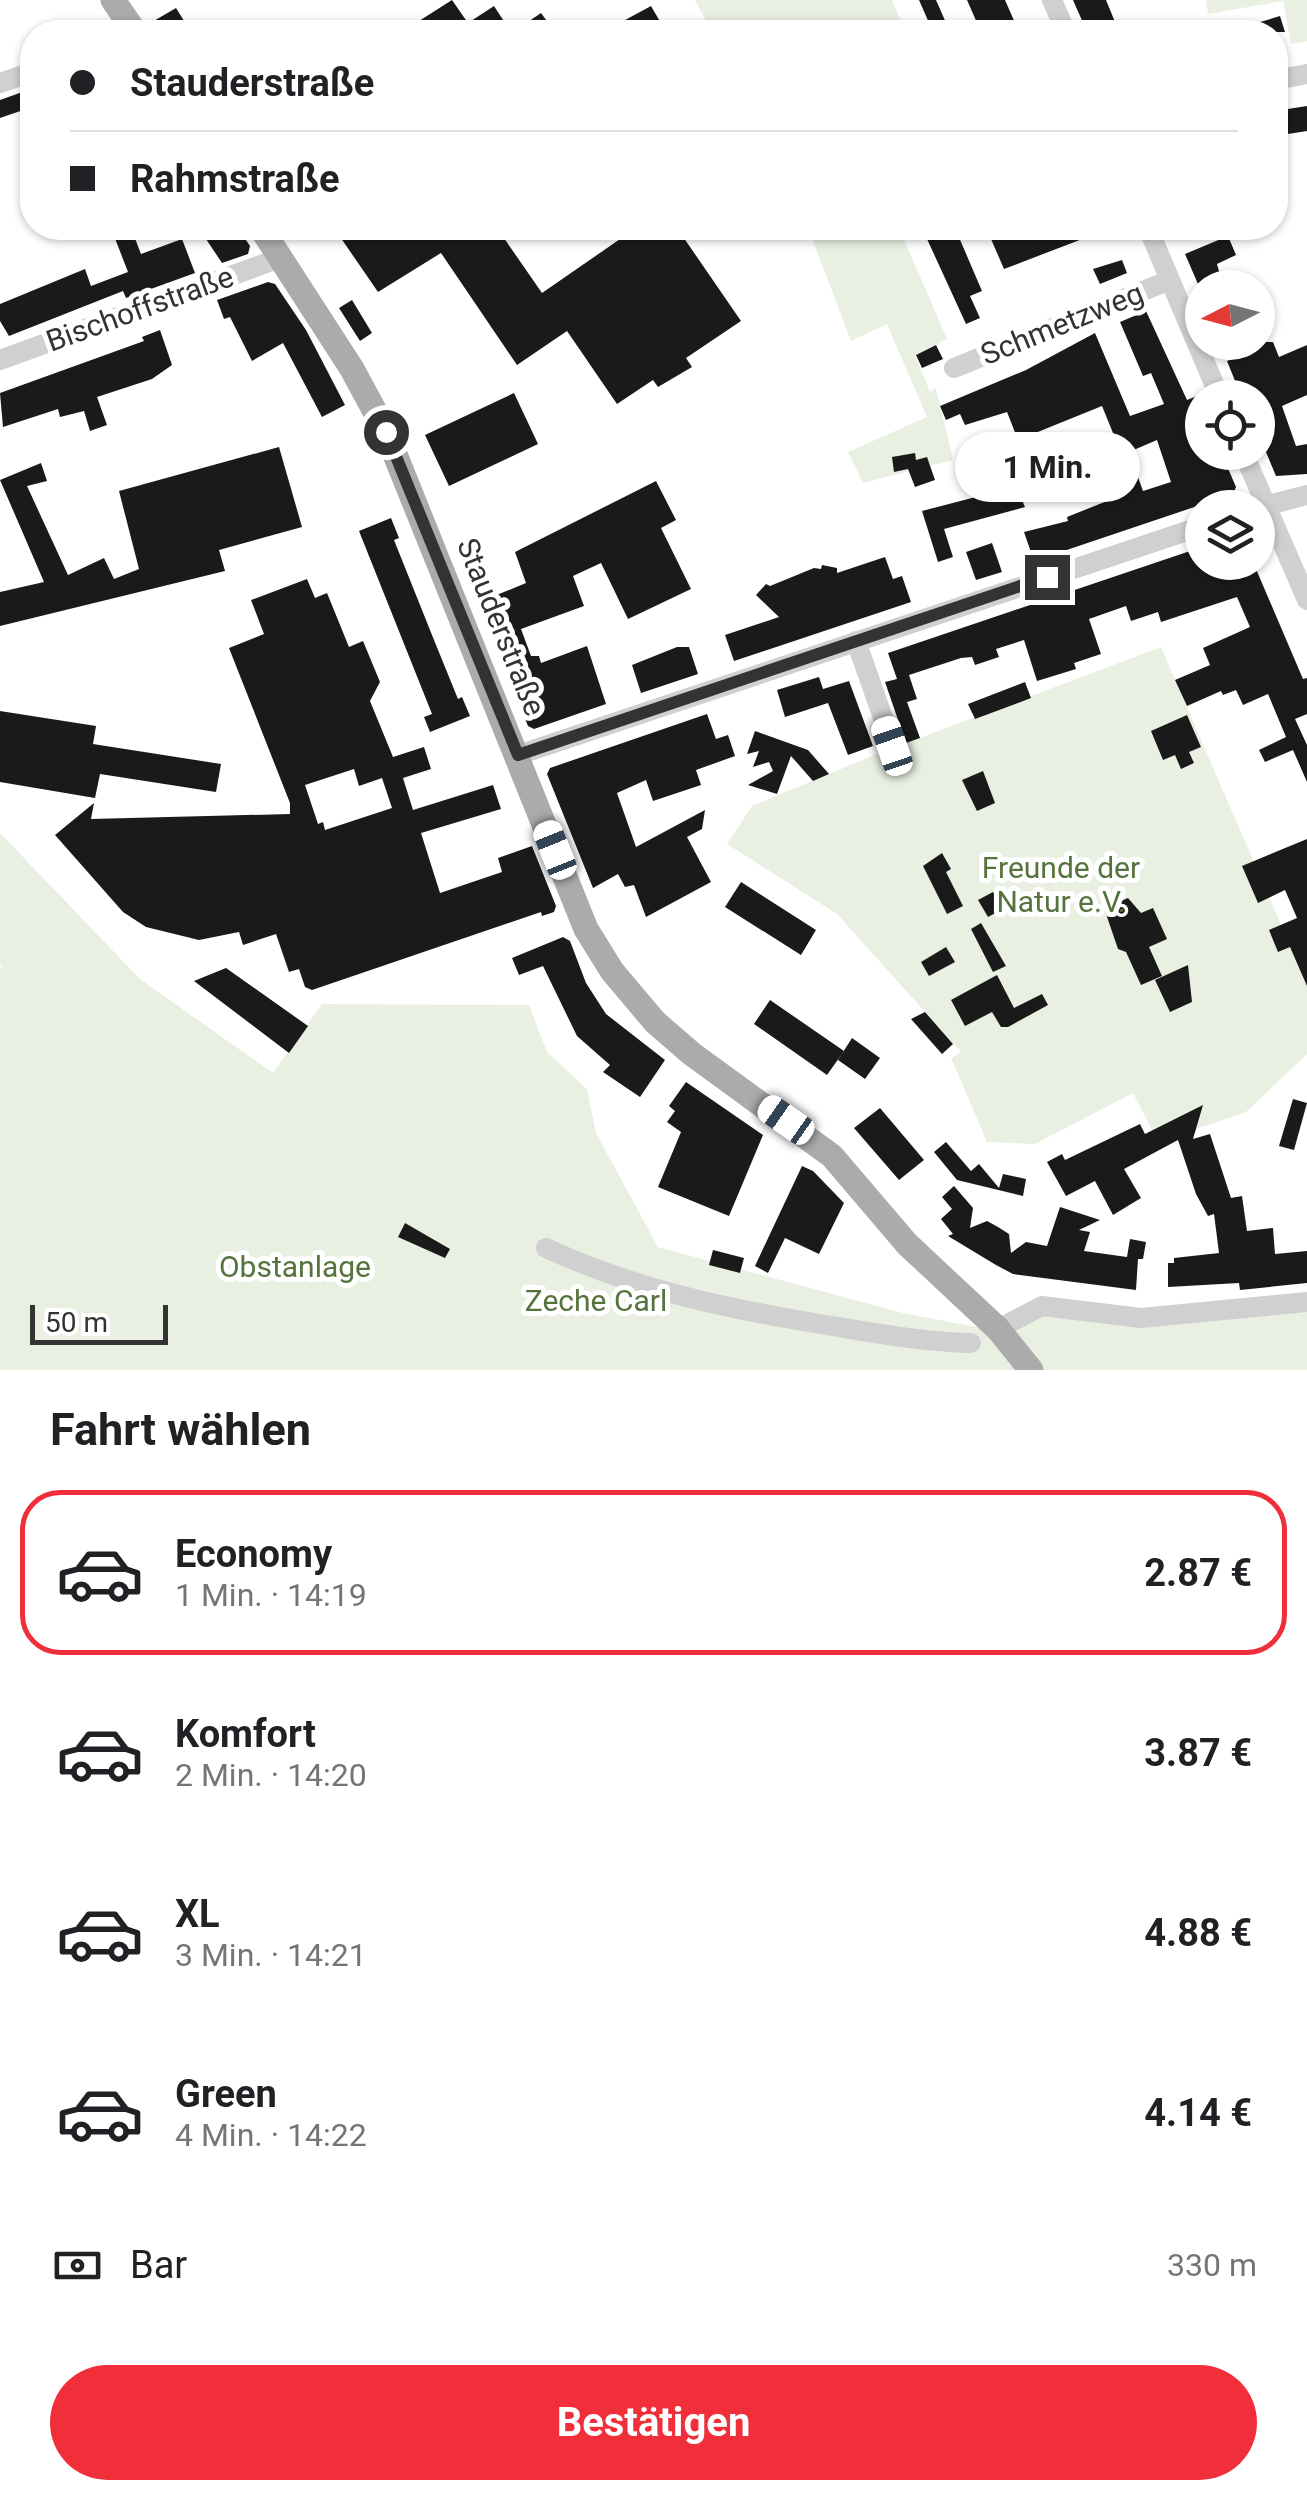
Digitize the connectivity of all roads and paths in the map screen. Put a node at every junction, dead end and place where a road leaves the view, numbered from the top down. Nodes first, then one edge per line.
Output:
1 (269, 240) edge
2 (1153, 240) edge
3 (280, 258) junction
4 (1170, 280) junction
5 (0, 360) edge
6 (954, 368) dead end
7 (1212, 380) edge
8 (1307, 495) edge
9 (1275, 503) edge
10 (1185, 532) edge
11 (1275, 535) edge
12 (1307, 600) edge
13 (856, 641) junction
14 (892, 746) dead end
15 (518, 755) junction
16 (546, 1248) dead end
17 (1307, 1302) edge
18 (998, 1329) junction
19 (972, 1343) dead end
20 (1031, 1370) edge

1 - 3 main road, Stauderstraße
2 - 4 street
3 - 5 street, Bischoffstraße
3 - 15 main road, Stauderstraße
4 - 6 street, Schmetzweg
4 - 7 street
8 - 9 street
10 - 13 street
11 - 12 street
13 - 14 street
13 - 15 street
15 - 18 main road, Stauderstraße
16 - 19 street
17 - 18 street
18 - 20 main road, Stauderstraße

